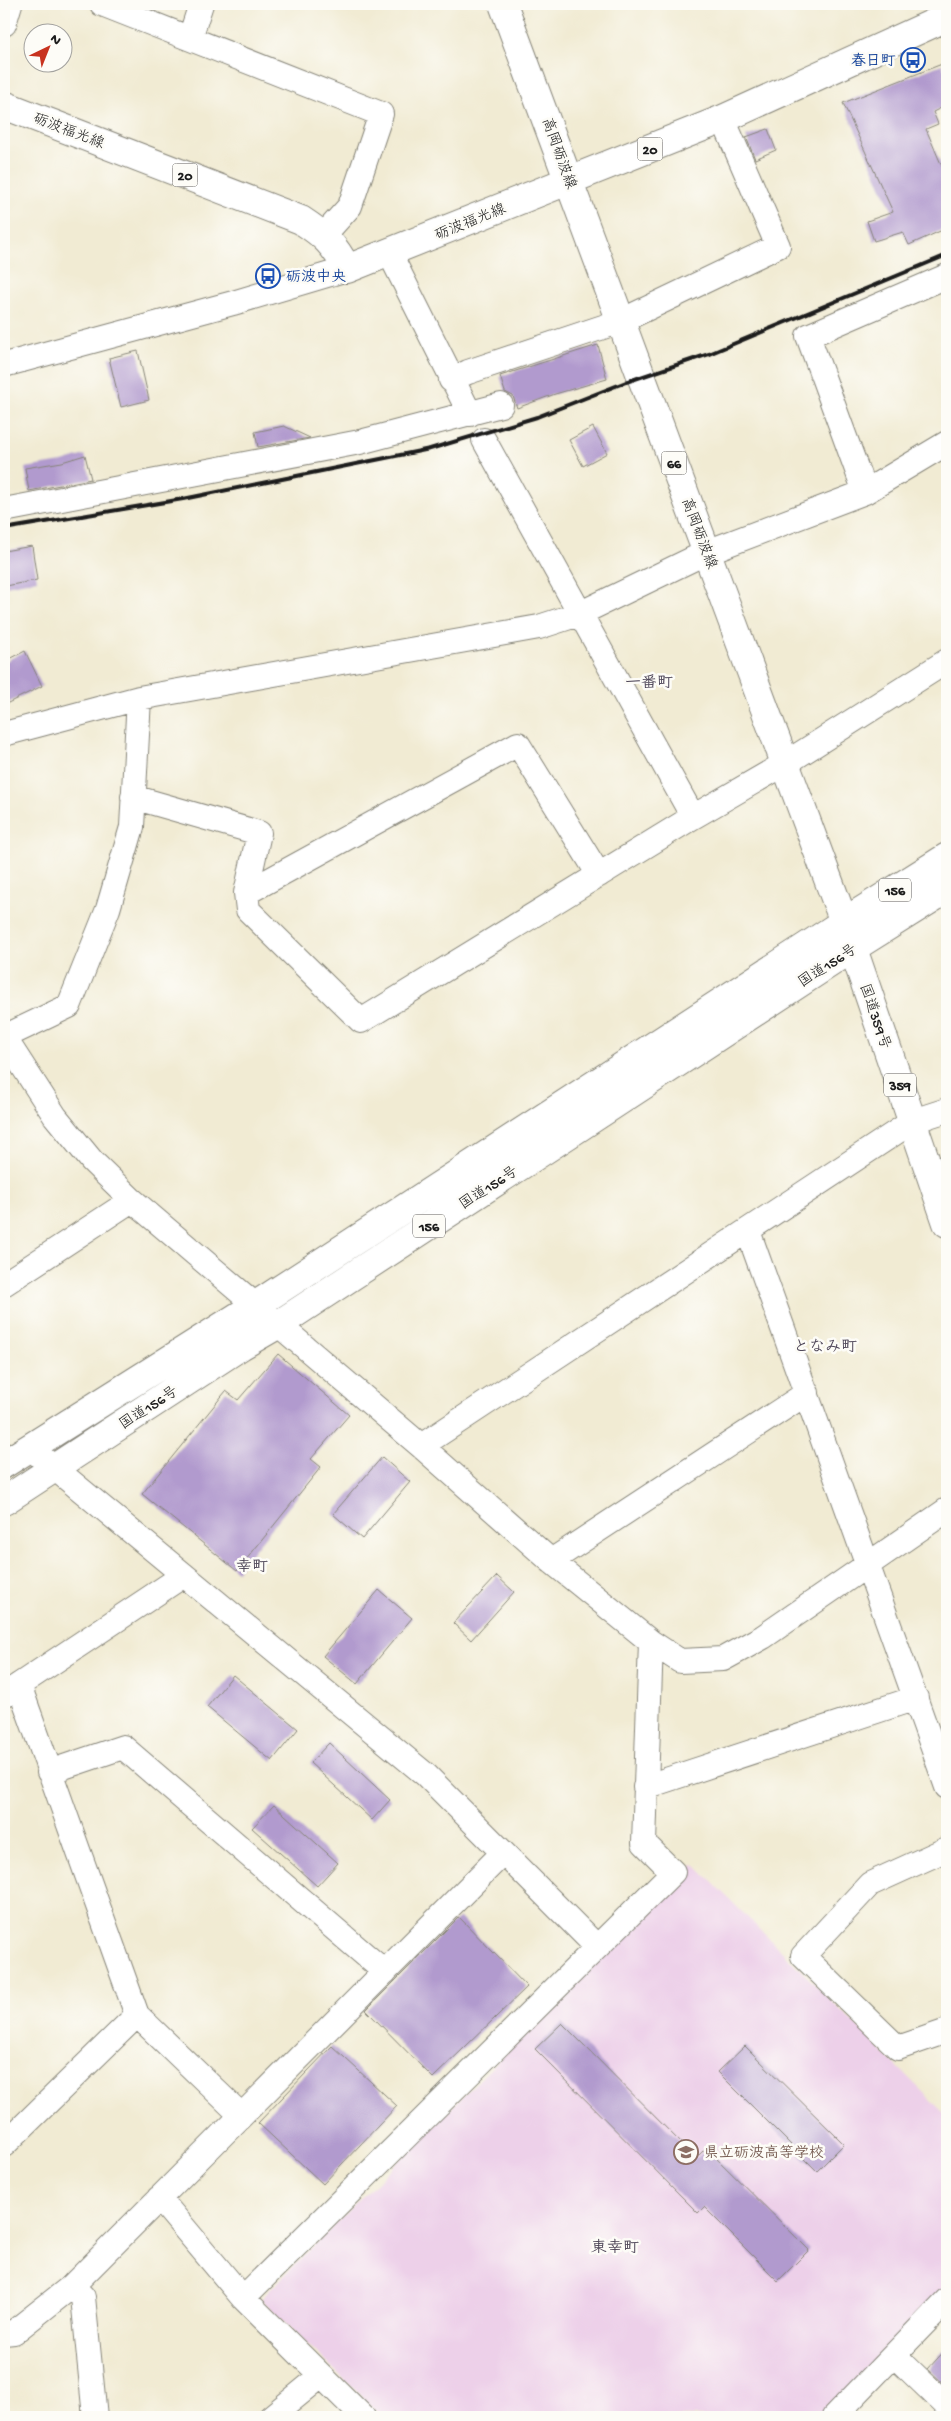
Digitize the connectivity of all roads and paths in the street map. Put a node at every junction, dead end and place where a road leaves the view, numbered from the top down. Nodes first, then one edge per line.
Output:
1 (10, 4) edge
2 (102, 4) edge
3 (201, 4) edge
4 (504, 4) edge
5 (947, 17) edge
6 (4, 24) edge
7 (190, 38) junction
8 (4, 105) edge
9 (724, 119) junction
10 (570, 181) junction
11 (324, 234) junction
12 (390, 254) junction
13 (347, 269) junction
14 (947, 276) edge
15 (621, 321) junction
16 (4, 365) edge
17 (451, 380) junction
18 (500, 405) dead end
19 (470, 414) junction
20 (484, 440) dead end
21 (947, 443) edge
22 (865, 492) junction
23 (4, 510) edge
24 (707, 552) junction
25 (579, 614) junction
26 (947, 661) edge
27 (139, 698) junction
28 (4, 734) edge
29 (786, 762) junction
30 (133, 796) junction
31 (693, 817) junction
32 (947, 857) edge
33 (599, 875) junction
34 (947, 889) edge
35 (246, 893) junction
36 (844, 922) junction
37 (853, 948) junction
38 (4, 1037) edge
39 (947, 1110) edge
40 (913, 1122) junction
41 (132, 1200) junction
42 (947, 1223) edge
43 (748, 1231) junction
44 (4, 1284) edge
45 (256, 1305) junction
46 (279, 1324) junction
47 (807, 1393) junction
48 (421, 1446) junction
49 (29, 1447) junction
50 (4, 1464) edge
51 (55, 1468) junction
52 (4, 1501) edge
53 (947, 1510) edge
54 (551, 1561) junction
55 (868, 1564) junction
56 (184, 1575) junction
57 (652, 1642) junction
58 (11, 1690) edge
59 (916, 1698) junction
60 (49, 1772) junction
61 (645, 1787) junction
62 (947, 1788) edge
63 (947, 1849) edge
64 (503, 1853) junction
65 (597, 1947) junction
66 (385, 1972) junction
67 (136, 2015) junction
68 (947, 2031) edge
69 (241, 2115) junction
70 (4, 2145) edge
71 (159, 2198) junction
72 (72, 2286) junction
73 (242, 2298) junction
74 (947, 2300) edge
75 (4, 2333) edge
76 (894, 2355) junction
77 (321, 2376) junction
78 (947, 2406) edge
79 (95, 2417) edge
80 (271, 2417) edge
81 (363, 2417) edge
82 (834, 2417) edge

1 - 6 street
2 - 7 street
3 - 7 street
4 - 10 main road, 高岡砺波線 / 66
5 - 9 main road, 砺波福光線 / 20
7 - 11 street
8 - 11 main road, 砺波福光線 / 20
9 - 10 main road, 砺波福光線 / 20
9 - 15 street
10 - 12 main road, 砺波福光線 / 20
10 - 15 main road, 高岡砺波線 / 66
11 - 13 main road, 砺波福光線 / 20
12 - 13 main road, 砺波福光線 / 20
12 - 17 street
13 - 16 street
14 - 22 street
15 - 17 street
15 - 24 main road, 高岡砺波線 / 66
17 - 19 street
18 - 19 street
19 - 23 street
20 - 25 street
21 - 22 street
22 - 24 street
24 - 25 street
24 - 29 main road, 高岡砺波線 / 66
25 - 27 street
25 - 31 street
26 - 29 street
27 - 28 street
27 - 30 street
29 - 31 street
29 - 36 main road, 高岡砺波線 / 66
30 - 35 street
30 - 38 street
31 - 33 street
32 - 36 main road, 国道156号 / 156
33 - 35 street
33 - 35 street
34 - 37 main road, 国道156号 / 156
36 - 37 main road, 国道359号 / 359
36 - 45 main road, 国道156号 / 156
37 - 40 main road, 国道359号 / 359
37 - 46 main road, 国道156号 / 156
38 - 41 street
39 - 40 street
40 - 42 main road, 国道359号 / 359
40 - 43 street
41 - 44 street
41 - 45 street
43 - 47 street
43 - 48 street
45 - 46 street
45 - 49 main road, 国道156号 / 156
46 - 48 street
46 - 51 main road, 国道156号 / 156
47 - 54 street
47 - 55 street
48 - 54 street
49 - 50 main road, 国道156号 / 156
49 - 51 street
51 - 52 main road, 国道156号 / 156
51 - 56 street
53 - 55 street
54 - 57 street
55 - 57 street
55 - 59 street
56 - 58 street
56 - 64 street
57 - 61 street
58 - 60 street
59 - 61 street
59 - 62 street
60 - 66 street
60 - 67 street
61 - 65 street
63 - 68 street
64 - 65 street
64 - 66 street
65 - 73 street
66 - 69 street
67 - 69 street
67 - 70 street
69 - 71 street
71 - 72 street
71 - 73 street
72 - 75 street
72 - 79 street
73 - 77 street
74 - 76 street
76 - 78 street
76 - 82 street
77 - 80 street
77 - 81 street

